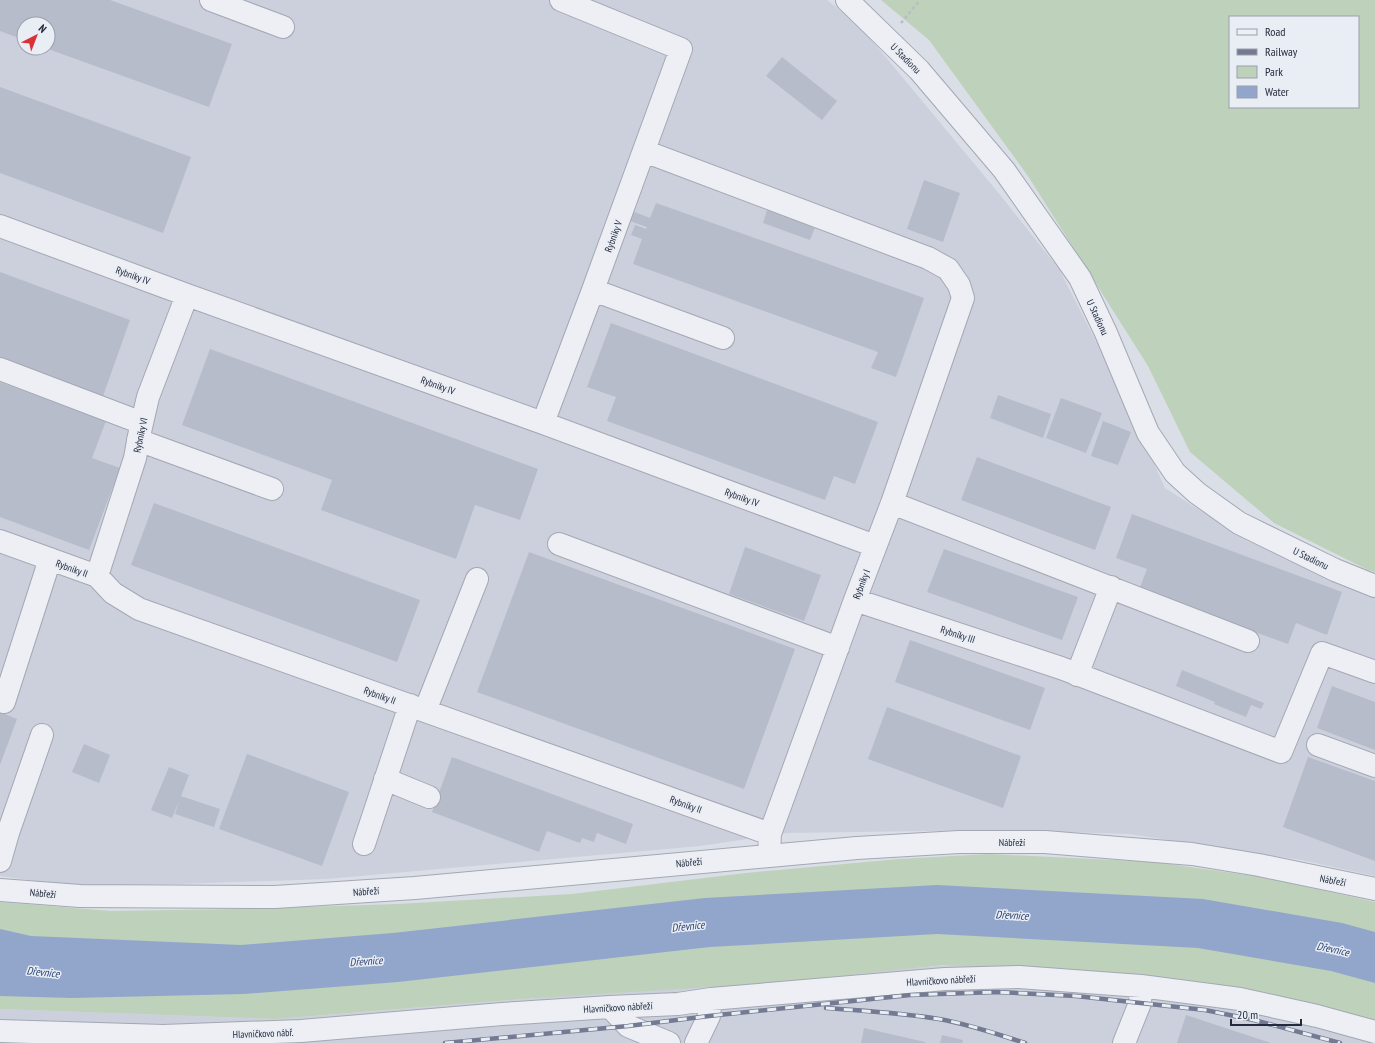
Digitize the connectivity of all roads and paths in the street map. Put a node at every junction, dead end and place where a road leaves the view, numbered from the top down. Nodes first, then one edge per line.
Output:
1 (211, 0) edge
2 (561, 0) edge
3 (847, 0) edge
4 (920, 0) edge
5 (283, 27) dead end
6 (888, 40) junction
7 (644, 151) junction
8 (0, 226) edge
9 (593, 290) junction
10 (187, 295) junction
11 (723, 338) dead end
12 (0, 369) edge
13 (543, 423) junction
14 (140, 432) junction
15 (272, 489) dead end
16 (892, 503) junction
17 (0, 541) edge
18 (559, 544) dead end
19 (875, 546) junction
20 (50, 559) junction
21 (97, 576) junction
22 (477, 579) dead end
23 (1375, 586) edge
24 (1111, 587) junction
25 (855, 600) junction
26 (1248, 641) dead end
27 (838, 648) junction
28 (1069, 671) junction
29 (1375, 672) edge
30 (4, 702) dead end
31 (417, 708) junction
32 (42, 735) dead end
33 (1318, 745) dead end
34 (1375, 766) edge
35 (385, 779) junction
36 (429, 797) dead end
37 (770, 834) junction
38 (364, 844) dead end
39 (769, 856) junction
40 (0, 861) edge
41 (1375, 889) edge
42 (0, 890) edge
43 (1141, 986) junction
44 (711, 999) junction
45 (610, 1007) junction
46 (502, 1014) joint
47 (0, 1031) edge
48 (1375, 1032) edge
49 (298, 1037) edge
50 (167, 1040) edge
51 (669, 1043) edge
52 (696, 1043) edge
53 (1124, 1043) edge

1 - 5 street
2 - 7 street, Rybníky V
3 - 6 street, U Stadionu
4 - 6 path
6 - 23 street, U Stadionu
7 - 9 street, Rybníky V
7 - 16 street, Rybníky I
8 - 10 street, Rybníky IV
9 - 11 street
9 - 13 street, Rybníky V
10 - 13 street, Rybníky IV
10 - 14 street, Rybníky VI
12 - 14 street
13 - 19 street, Rybníky IV
14 - 15 street
14 - 21 street, Rybníky VI
16 - 19 street, Rybníky I
16 - 24 street
17 - 20 street, Rybníky II
18 - 27 street
19 - 25 street, Rybníky I
20 - 21 street, Rybníky II
20 - 30 street
21 - 31 street, Rybníky II
22 - 31 street
24 - 26 street
24 - 28 street
25 - 27 street, Rybníky I
25 - 28 street, Rybníky III
27 - 37 street, Rybníky I
28 - 29 street, Rybníky III
31 - 35 street
31 - 37 street, Rybníky II
32 - 40 street
33 - 34 street
35 - 36 street
35 - 38 street
37 - 39 street, Rybníky I
39 - 41 street, Nábřeží
39 - 42 street, Nábřeží
43 - 44 street, Hlavničkovo nábřeží
43 - 48 street, Hlavničkovo nábřeží
43 - 53 street
44 - 45 street, Hlavničkovo nábřeží
44 - 52 street
45 - 46 street, Hlavničkovo nábřeží
45 - 51 street
46 - 49 street, Hlavničkovo nábř.
47 - 50 street, Hlavničkovo nábř.
49 - 50 street, Hlavničkovo nábř.

